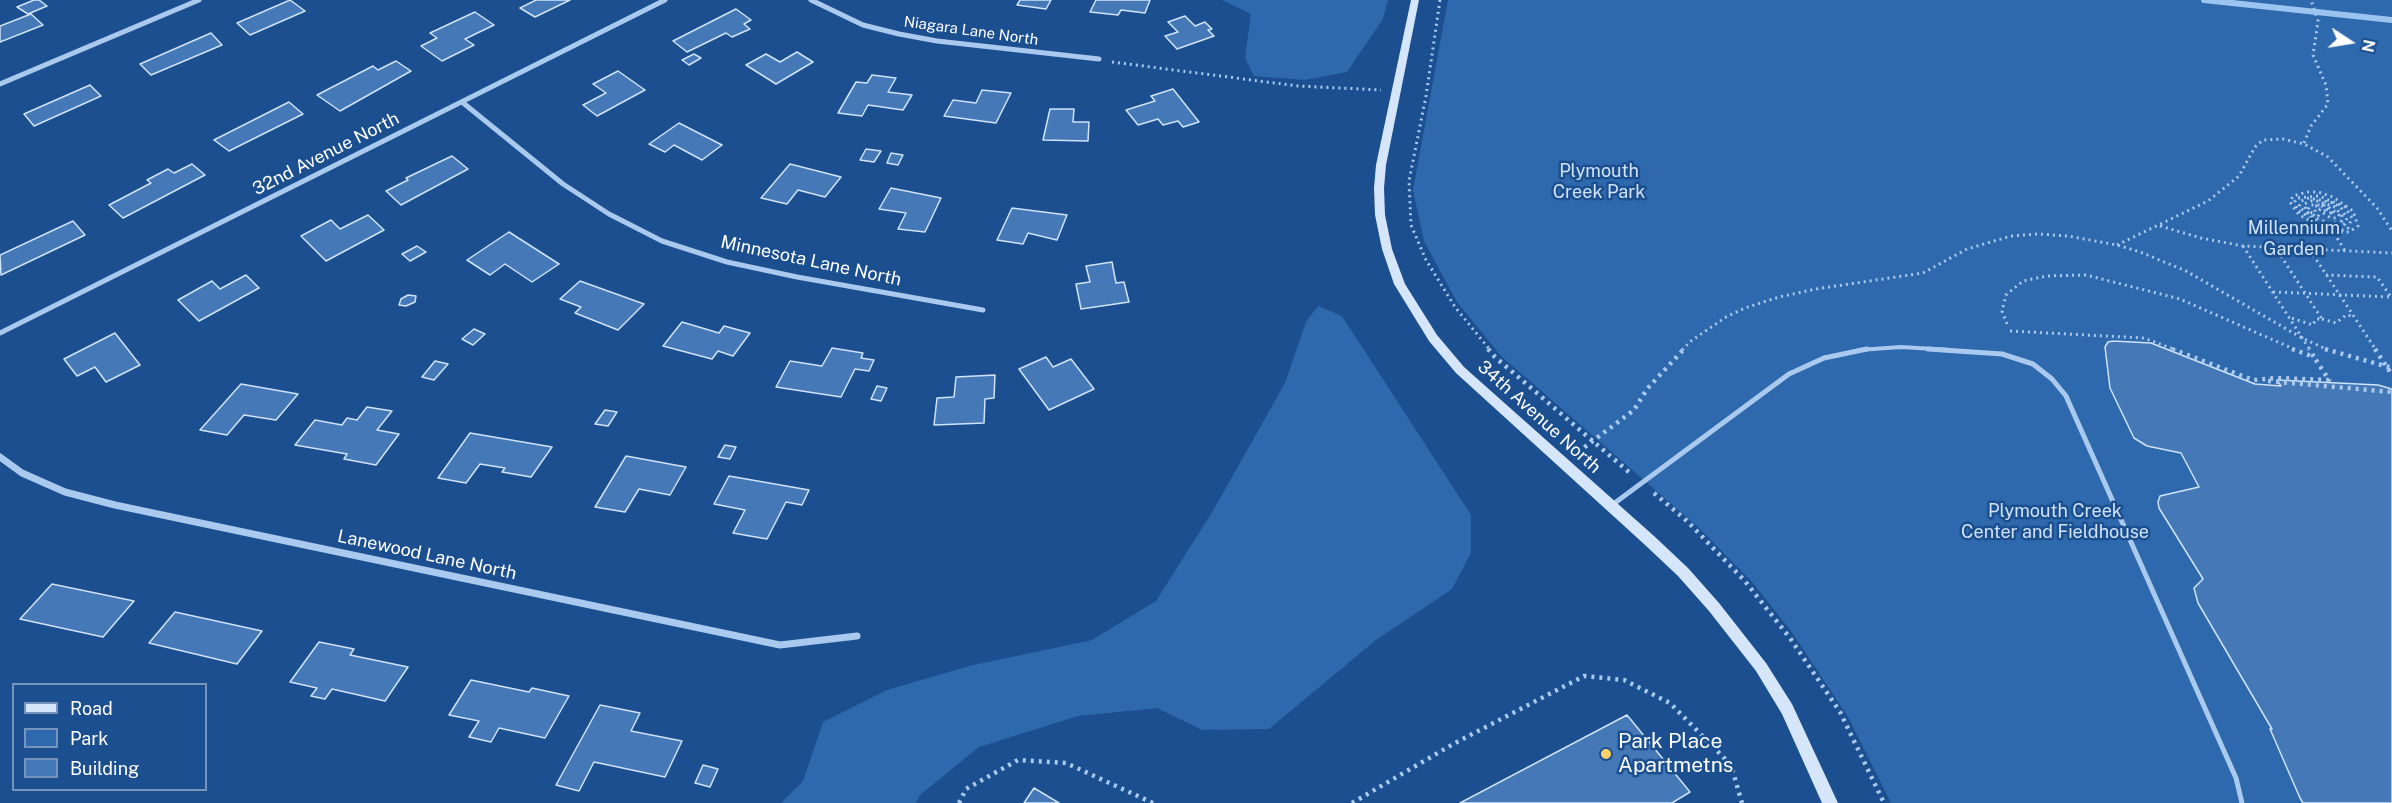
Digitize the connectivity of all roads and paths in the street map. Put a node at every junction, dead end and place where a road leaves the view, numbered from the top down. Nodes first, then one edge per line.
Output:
1 (199, 0) edge
2 (665, 0) edge
3 (811, 0) edge
4 (1415, 0) edge
5 (1440, 0) edge
6 (2311, 1) edge
7 (1099, 59) joint
8 (0, 84) edge
9 (1373, 89) dead end
10 (462, 102) junction
11 (2304, 144) junction
12 (2323, 213) dead end
13 (2160, 225) junction
14 (2392, 231) edge
15 (2271, 241) dead end
16 (2117, 245) junction
17 (2243, 246) junction
18 (2276, 248) junction
19 (2309, 249) junction
20 (2345, 251) junction
21 (2392, 253) edge
22 (2326, 275) junction
23 (2272, 292) junction
24 (2306, 293) junction
25 (2339, 295) junction
26 (982, 310) dead end
27 (2353, 316) junction
28 (2288, 317) junction
29 (2322, 319) junction
30 (2007, 324) dead end
31 (2010, 331) dead end
32 (0, 333) edge
33 (2302, 338) junction
34 (2314, 357) junction
35 (2386, 366) junction
36 (2392, 368) edge
37 (2392, 375) edge
38 (2267, 380) junction
39 (2392, 392) edge
40 (1592, 441) junction
41 (0, 457) edge
42 (1563, 464) junction
43 (1642, 483) junction
44 (1611, 506) junction
45 (857, 636) dead end
46 (959, 803) edge
47 (1153, 803) edge
48 (1352, 803) edge
49 (1742, 803) edge
50 (1830, 803) edge
51 (1884, 803) edge
52 (2242, 803) edge

1 - 8 street
2 - 10 street, 32nd Avenue North
3 - 7 street, Niagara Lane North
4 - 42 street, 34th Avenue North
5 - 40 path
6 - 11 path
7 - 9 path
10 - 26 street, Minnesota Lane North
10 - 32 street, 32nd Avenue North
11 - 13 path
11 - 14 path
12 - 20 path
13 - 16 path
13 - 17 path
15 - 18 path
16 - 33 path
16 - 40 path
17 - 18 path
17 - 23 path
18 - 19 path
18 - 24 path
19 - 20 path
19 - 22 path
20 - 21 path
22 - 25 path
22 - 25 path
23 - 24 path
23 - 28 path
24 - 25 path
24 - 29 path
25 - 27 path
27 - 29 path
27 - 35 path
28 - 29 path
28 - 33 path
30 - 34 path
31 - 38 path
33 - 34 path
33 - 35 path
34 - 38 path
35 - 36 path
35 - 37 path
38 - 39 path
40 - 42 path
40 - 43 path
41 - 45 street, Lanewood Lane North
42 - 44 street, 34th Avenue North
43 - 44 lane
43 - 51 path
43 - 52 lane
44 - 50 street, 34th Avenue North
46 - 47 path
48 - 49 path

